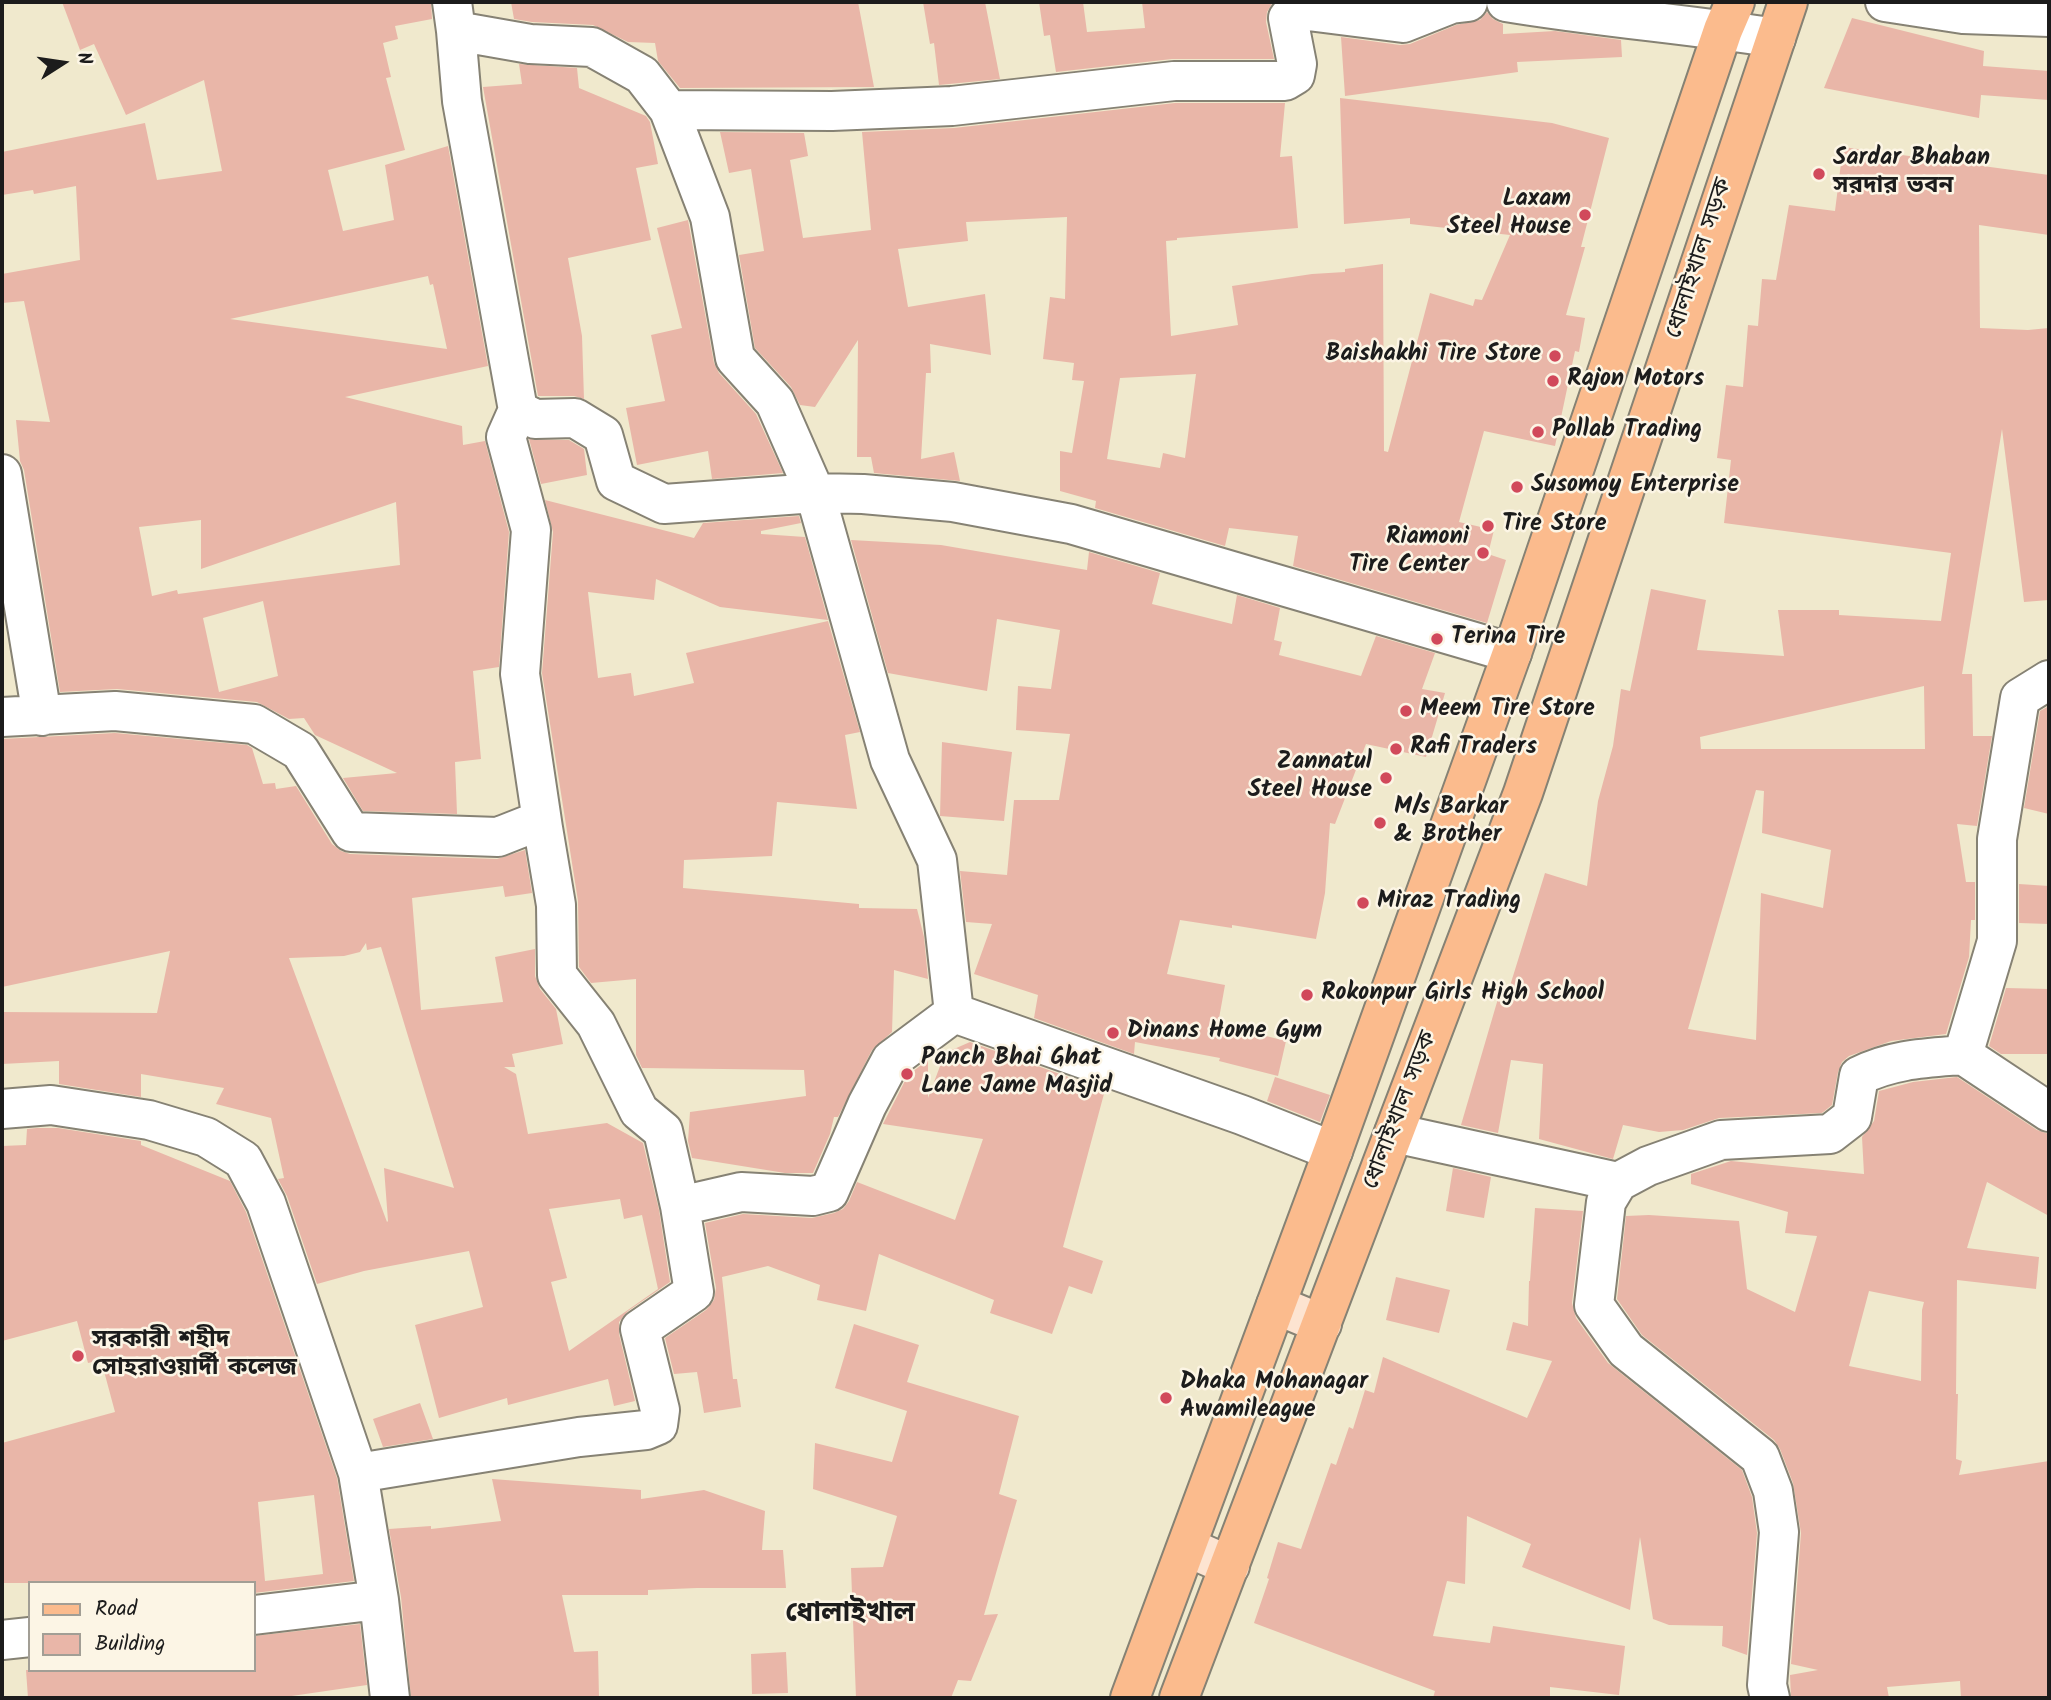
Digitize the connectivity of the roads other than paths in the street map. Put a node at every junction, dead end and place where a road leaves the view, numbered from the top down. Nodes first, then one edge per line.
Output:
1 (1468, 2) edge
2 (1506, 2) edge
3 (1788, 2) edge
4 (1885, 2) edge
5 (454, 16) edge
6 (1729, 16) edge
7 (2049, 17) edge
8 (1776, 38) junction
9 (668, 110) junction
10 (517, 410) junction
11 (2, 474) edge
12 (815, 493) junction
13 (1512, 653) junction
14 (2049, 680) edge
15 (42, 716) junction
16 (2, 717) edge
17 (543, 828) junction
18 (954, 1013) junction
19 (1963, 1055) junction
20 (2, 1109) edge
21 (2049, 1112) edge
22 (1394, 1133) junction
23 (1333, 1151) junction
24 (1618, 1182) junction
25 (680, 1206) junction
26 (1276, 1305) junction
27 (1322, 1324) junction
28 (358, 1473) junction
29 (1181, 1564) junction
30 (1224, 1581) junction
31 (379, 1601) junction
32 (256, 1615) edge
33 (28, 1637) edge
34 (2, 1640) edge
35 (390, 1698) edge
36 (1130, 1698) edge
37 (1180, 1698) edge
38 (1770, 1698) edge

1 - 9 street
2 - 6 street
3 - 8 main road, ধোলাইখাল সড়ক
4 - 7 street
5 - 9 street
5 - 10 street
6 - 8 street
6 - 13 main road, ধোলাইখাল সড়ক
8 - 22 main road, ধোলাইখাল সড়ক
9 - 12 street
10 - 12 street
10 - 17 street
11 - 15 street
12 - 13 street
12 - 18 street
13 - 23 main road, ধোলাইখাল সড়ক
14 - 19 street
15 - 16 street
15 - 17 street
17 - 25 street
18 - 23 street
18 - 25 street
19 - 21 street
19 - 24 street
20 - 28 street
22 - 24 street
22 - 27 main road, ধোলাইখাল সড়ক
23 - 26 main road, ধোলাইখাল সড়ক
24 - 38 street
25 - 28 street
26 - 27 street
26 - 29 main road, ধোলাইখাল সড়ক
27 - 30 main road, ধোলাইখাল সড়ক
28 - 31 street
29 - 30 street
29 - 36 main road, ধোলাইখাল সড়ক
30 - 37 main road, ধোলাইখাল সড়ক
31 - 32 street
31 - 35 street
33 - 34 street

